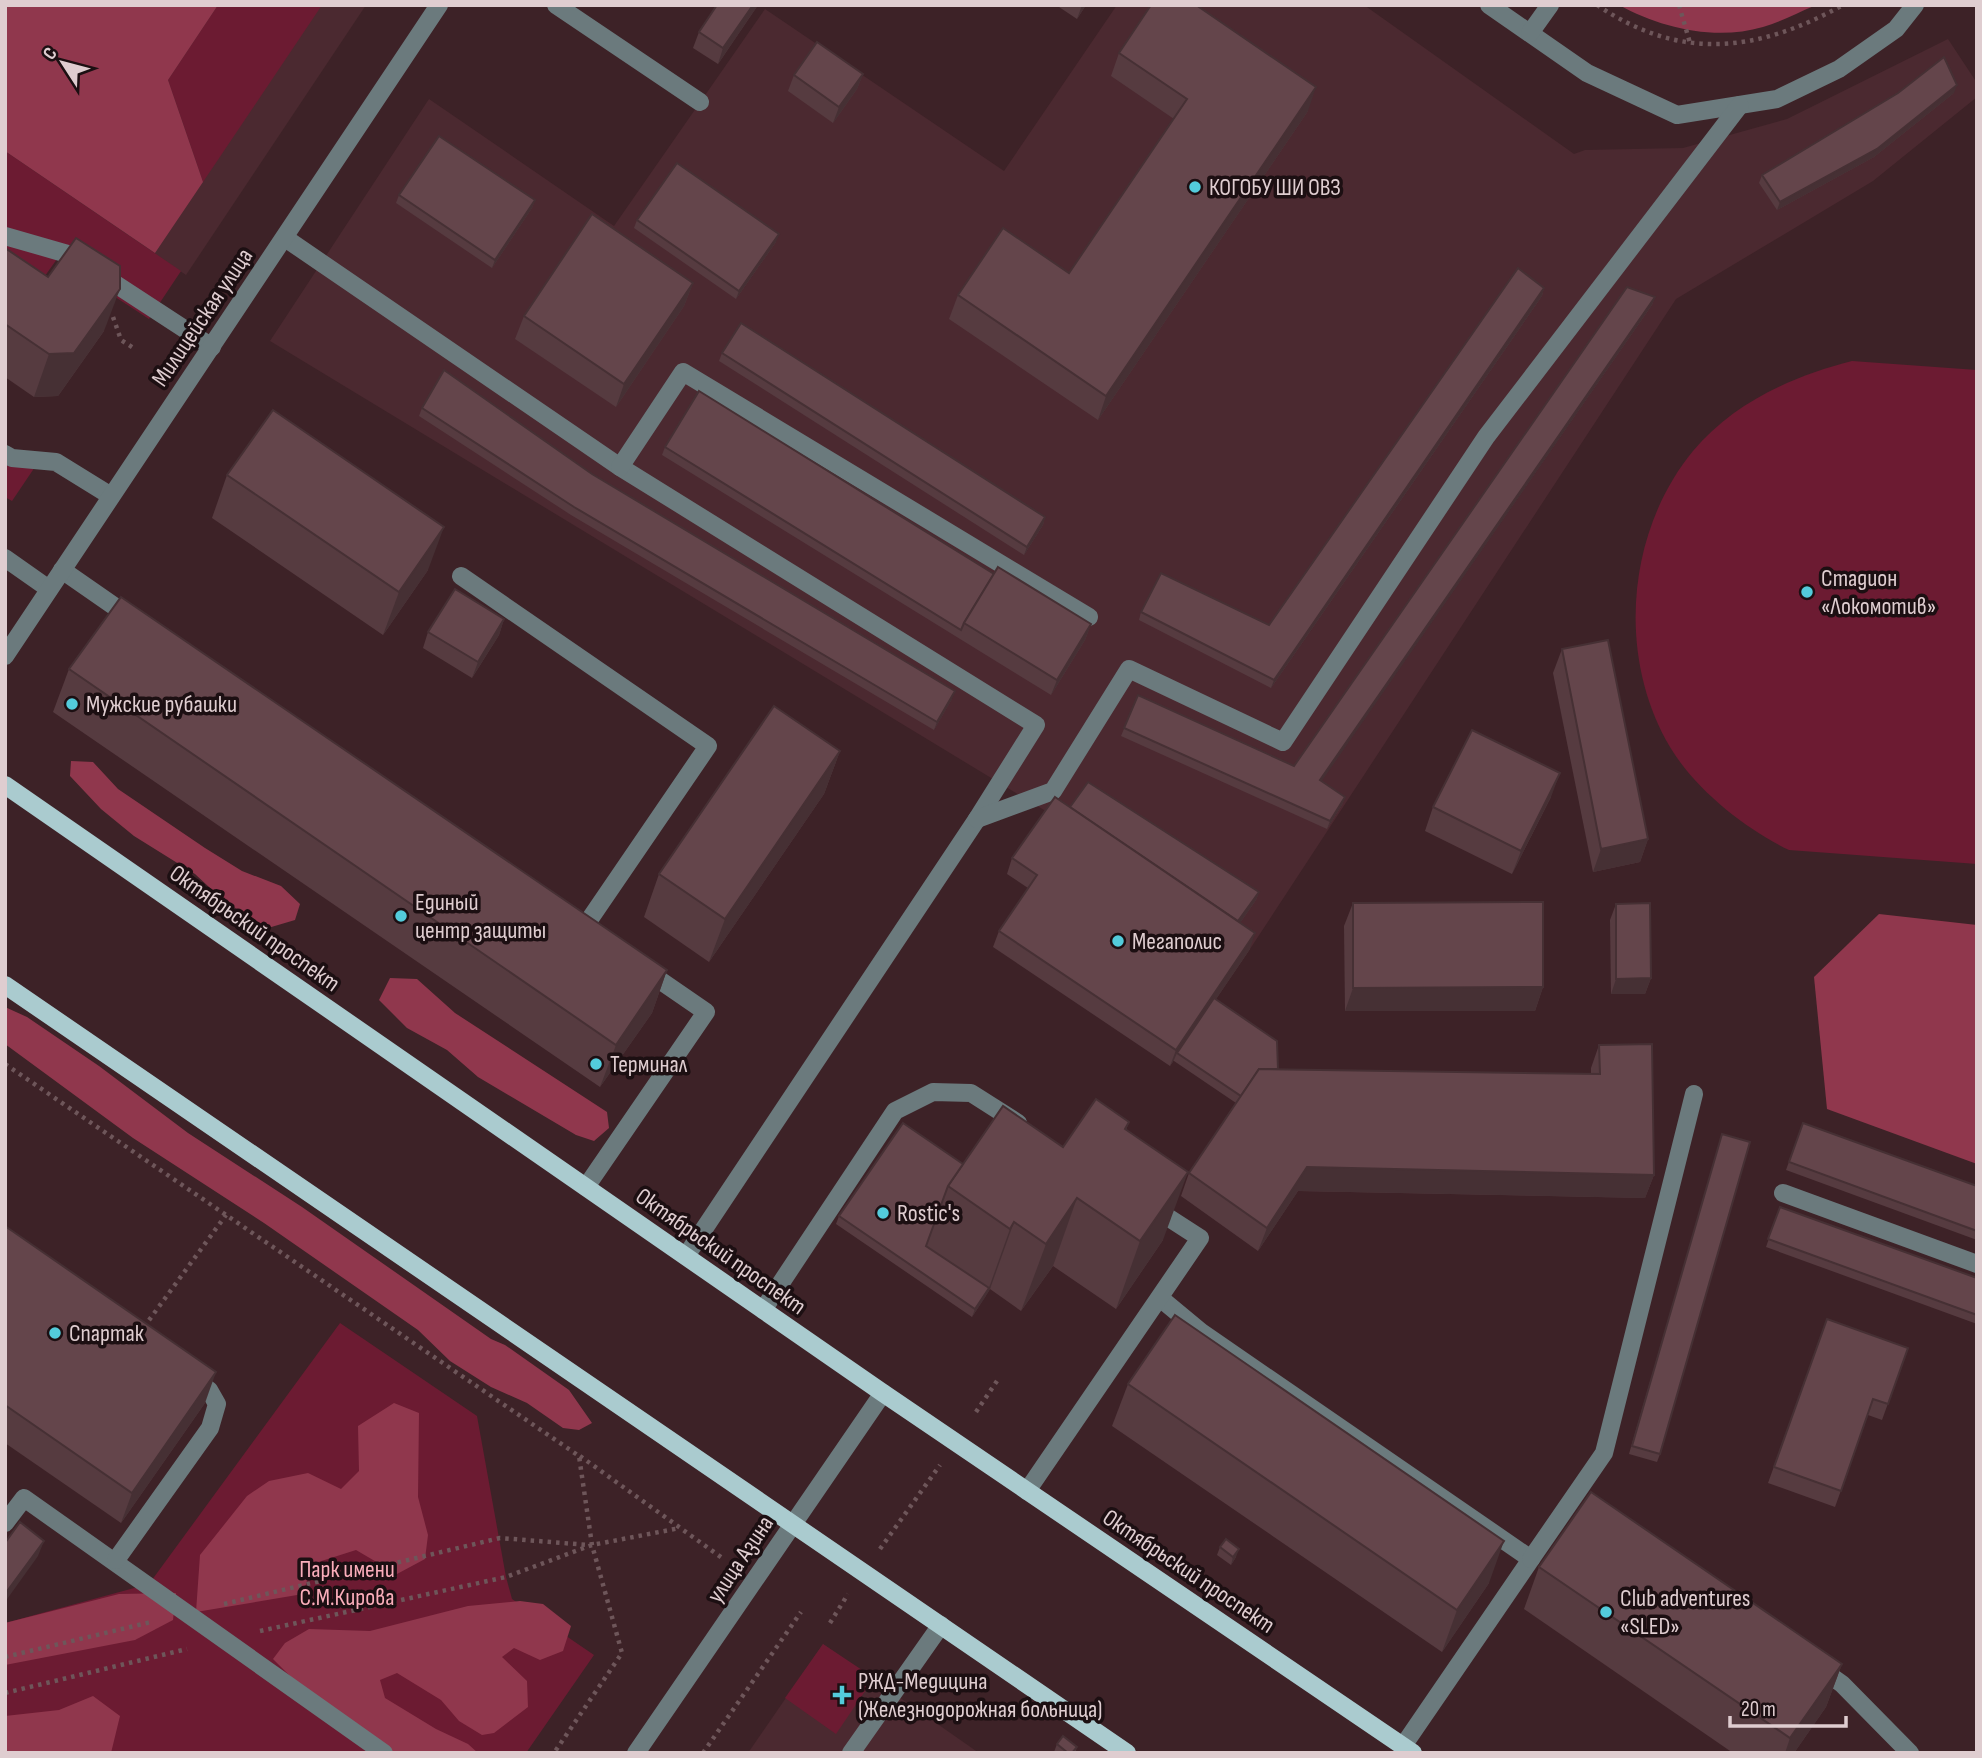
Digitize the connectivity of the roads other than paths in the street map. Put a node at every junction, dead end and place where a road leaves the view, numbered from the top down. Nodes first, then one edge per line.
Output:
1 (439, 5) edge
2 (556, 5) edge
3 (1489, 5) edge
4 (1550, 5) edge
5 (1915, 5) edge
6 (1530, 33) junction
7 (700, 102) dead end
8 (1740, 105) junction
9 (5, 236) edge
10 (285, 238) junction
11 (212, 347) junction
12 (5, 454) edge
13 (620, 467) junction
14 (111, 496) junction
15 (5, 558) edge
16 (62, 570) junction
17 (461, 576) dead end
18 (50, 589) junction
19 (1089, 617) dead end
20 (152, 633) edge
21 (5, 656) edge
22 (5, 785) edge
23 (977, 819) junction
24 (583, 929) edge
25 (628, 959) edge
26 (5, 985) edge
27 (1695, 1094) dead end
28 (1028, 1129) edge
29 (586, 1187) junction
30 (1783, 1193) dead end
31 (1131, 1194) edge
32 (686, 1256) junction
33 (1977, 1264) edge
34 (1160, 1298) junction
35 (763, 1310) junction
36 (177, 1368) edge
37 (883, 1393) junction
38 (1027, 1491) junction
39 (5, 1523) edge
40 (793, 1525) junction
41 (1531, 1559) junction
42 (116, 1560) junction
43 (941, 1625) junction
44 (1808, 1660) edge
45 (1408, 1749) edge
46 (384, 1753) edge
47 (636, 1753) edge
48 (851, 1753) edge
49 (1127, 1753) edge
50 (1910, 1753) edge

1 - 10 street, Милицейская улица
2 - 7 street
3 - 6 street
4 - 6 street
5 - 8 street
6 - 8 street
8 - 23 street
9 - 11 street
10 - 11 street, Милицейская улица
10 - 13 street
11 - 14 street, Милицейская улица
12 - 14 street
13 - 19 street
13 - 23 street
14 - 16 street, Милицейская улица
15 - 18 street
16 - 18 street, Милицейская улица
16 - 20 street
17 - 24 street
18 - 21 street, Милицейская улица
22 - 29 main road, Октябрьский проспект
23 - 32 street
25 - 29 street
26 - 40 main road
27 - 41 street
28 - 35 street
29 - 32 main road, Октябрьский проспект
30 - 33 street
31 - 34 street
32 - 35 main road, Октябрьский проспект
34 - 38 street
34 - 41 street
35 - 37 main road, Октябрьский проспект
36 - 42 street
37 - 38 main road, Октябрьский проспект
37 - 40 street, улица Азина
38 - 45 main road, Октябрьский проспект
39 - 42 street
40 - 43 main road
40 - 47 street, улица Азина
41 - 45 street
42 - 46 street
43 - 48 street
43 - 49 main road
44 - 50 street

